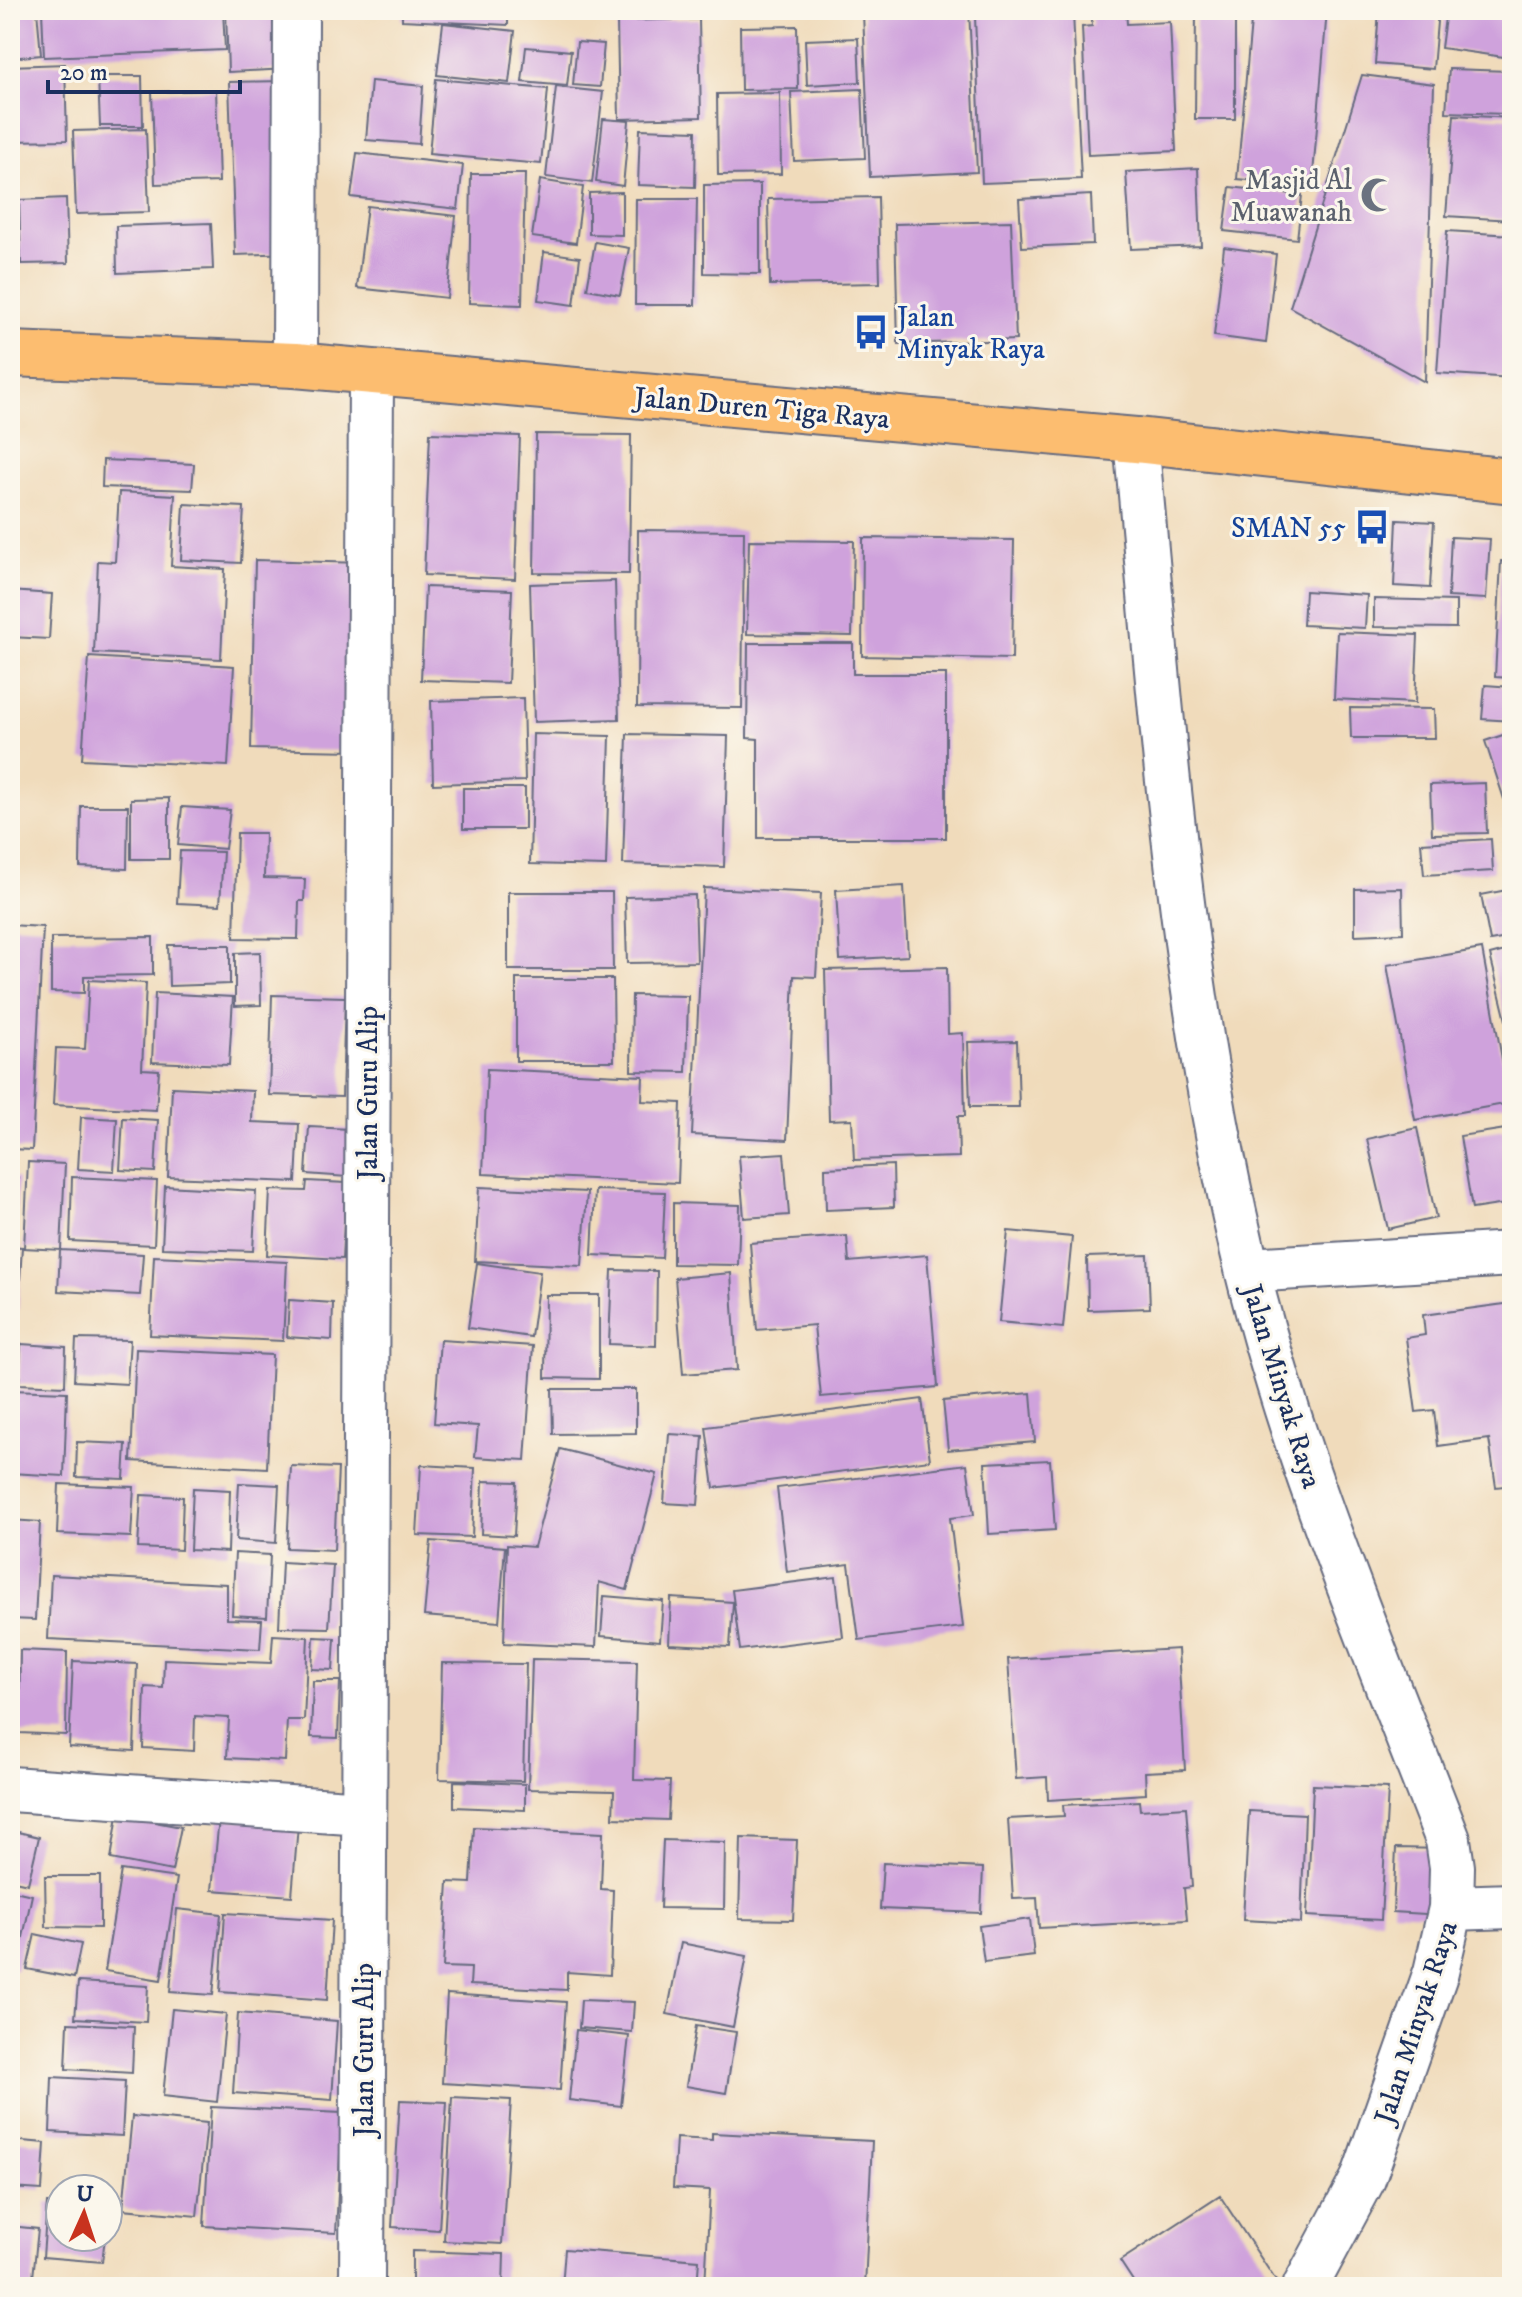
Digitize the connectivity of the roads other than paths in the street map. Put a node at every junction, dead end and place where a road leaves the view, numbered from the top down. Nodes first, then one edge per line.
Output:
1 (296, 10) edge
2 (10, 354) edge
3 (295, 365) junction
4 (371, 372) junction
5 (1136, 440) junction
6 (1512, 481) edge
7 (1512, 1254) edge
8 (1248, 1270) junction
9 (10, 1789) edge
10 (364, 1813) junction
11 (1512, 1906) edge
12 (1451, 1908) junction
13 (362, 2287) edge
14 (1305, 2287) edge

1 - 3 street
2 - 3 main road, Jalan Duren Tiga Raya
3 - 4 main road, Jalan Duren Tiga Raya
4 - 5 main road, Jalan Duren Tiga Raya
4 - 10 street, Jalan Guru Alip
5 - 6 main road, Jalan Duren Tiga Raya
5 - 8 street, Jalan Minyak Raya
7 - 8 street
8 - 12 street, Jalan Minyak Raya
9 - 10 street
10 - 13 street, Jalan Guru Alip
11 - 12 street
12 - 14 street, Jalan Minyak Raya

